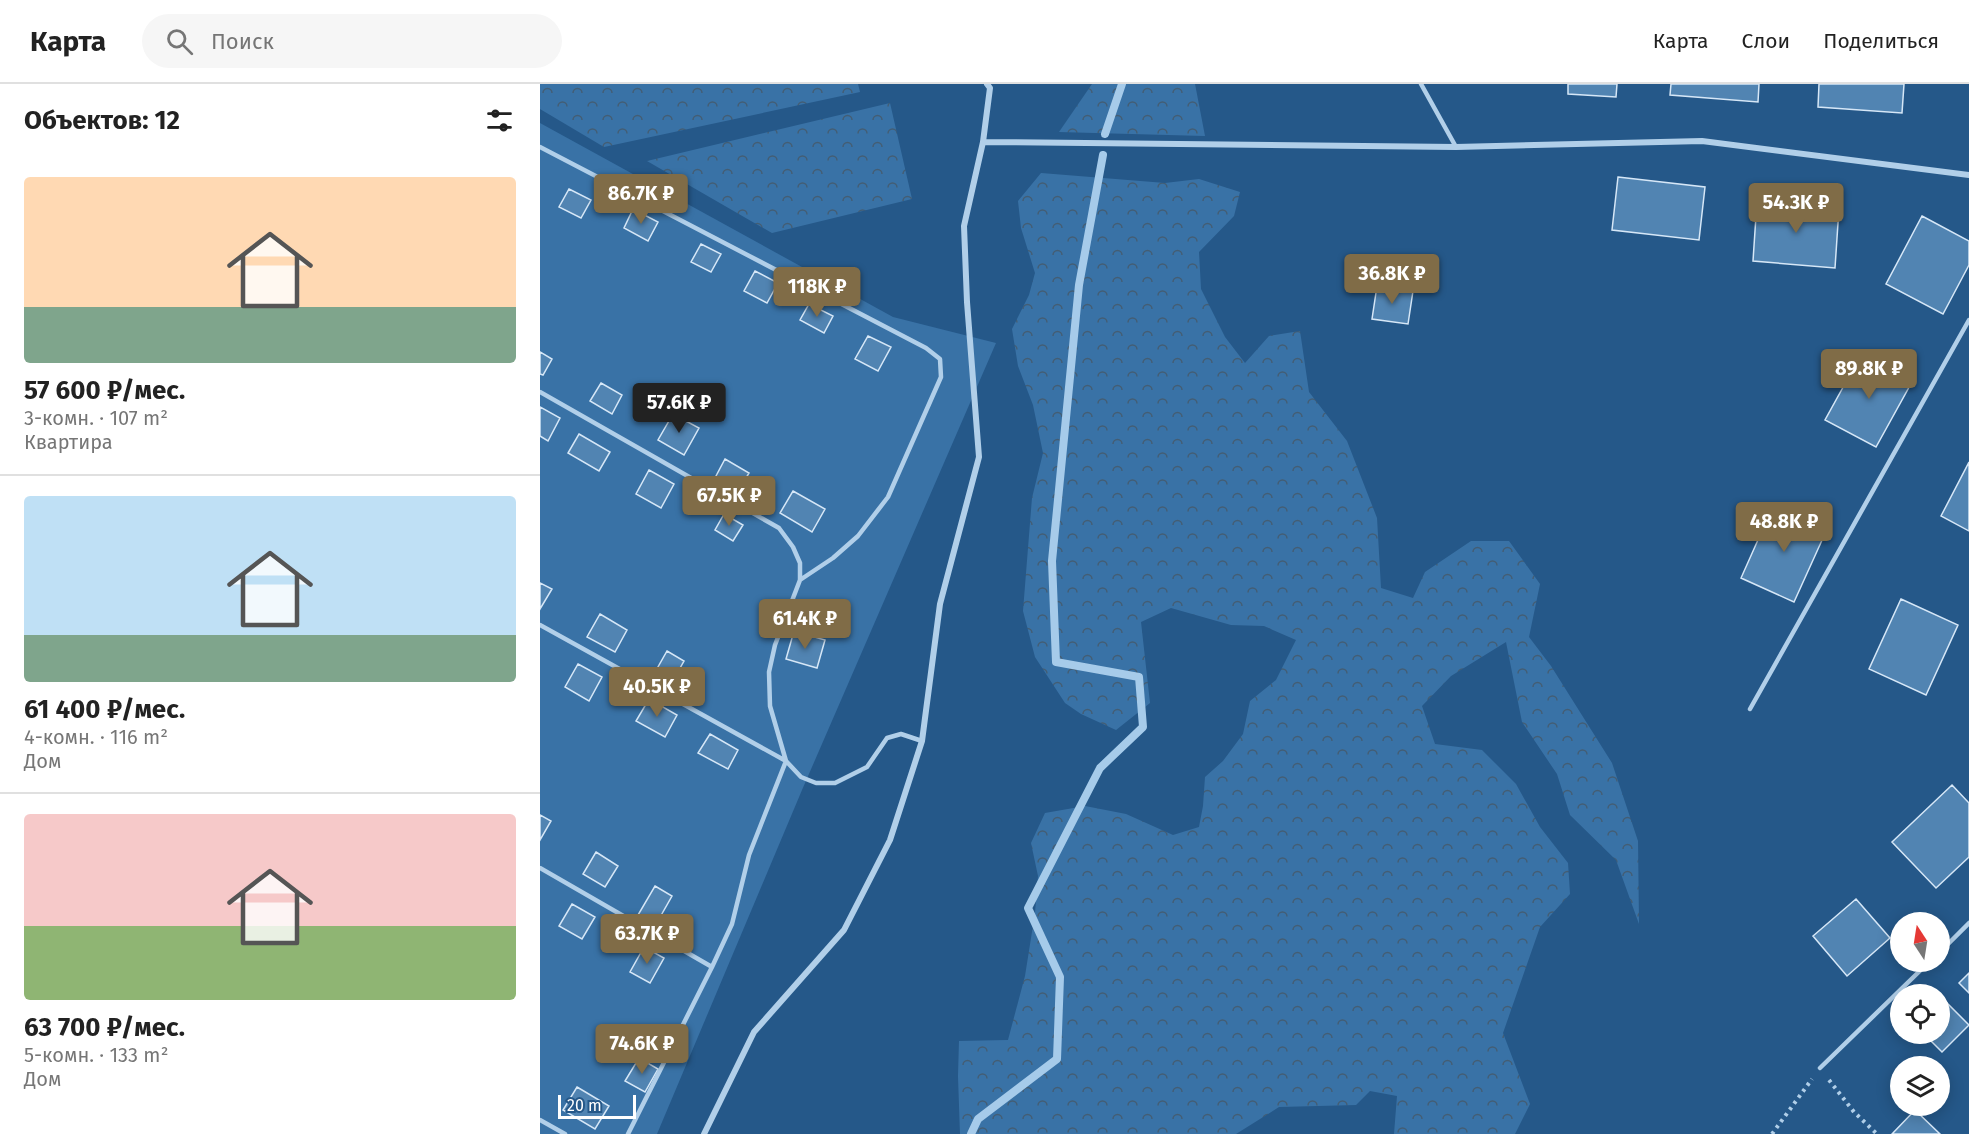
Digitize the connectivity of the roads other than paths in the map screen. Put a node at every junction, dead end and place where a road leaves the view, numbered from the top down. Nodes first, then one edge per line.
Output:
1 (987, 84) edge
2 (1421, 84) edge
3 (982, 142) junction
4 (540, 147) edge
5 (1456, 147) junction
6 (1969, 175) edge
7 (1969, 320) edge
8 (540, 392) edge
9 (800, 580) junction
10 (540, 625) edge
11 (1750, 709) dead end
12 (922, 741) junction
13 (786, 761) junction
14 (540, 868) edge
15 (1969, 923) edge
16 (1950, 942) edge
17 (712, 967) junction
18 (1919, 972) edge
19 (1820, 1068) road end
20 (540, 1120) edge
21 (565, 1134) edge
22 (628, 1134) edge
23 (704, 1134) edge

1 - 3 street
2 - 5 lane
3 - 5 street
3 - 12 street
4 - 9 lane
5 - 6 street
7 - 11 lane
8 - 9 lane
9 - 13 lane
10 - 13 lane
12 - 13 lane
12 - 23 street
13 - 17 lane
14 - 17 lane
15 - 16 lane
17 - 22 lane
18 - 19 lane
20 - 21 lane

